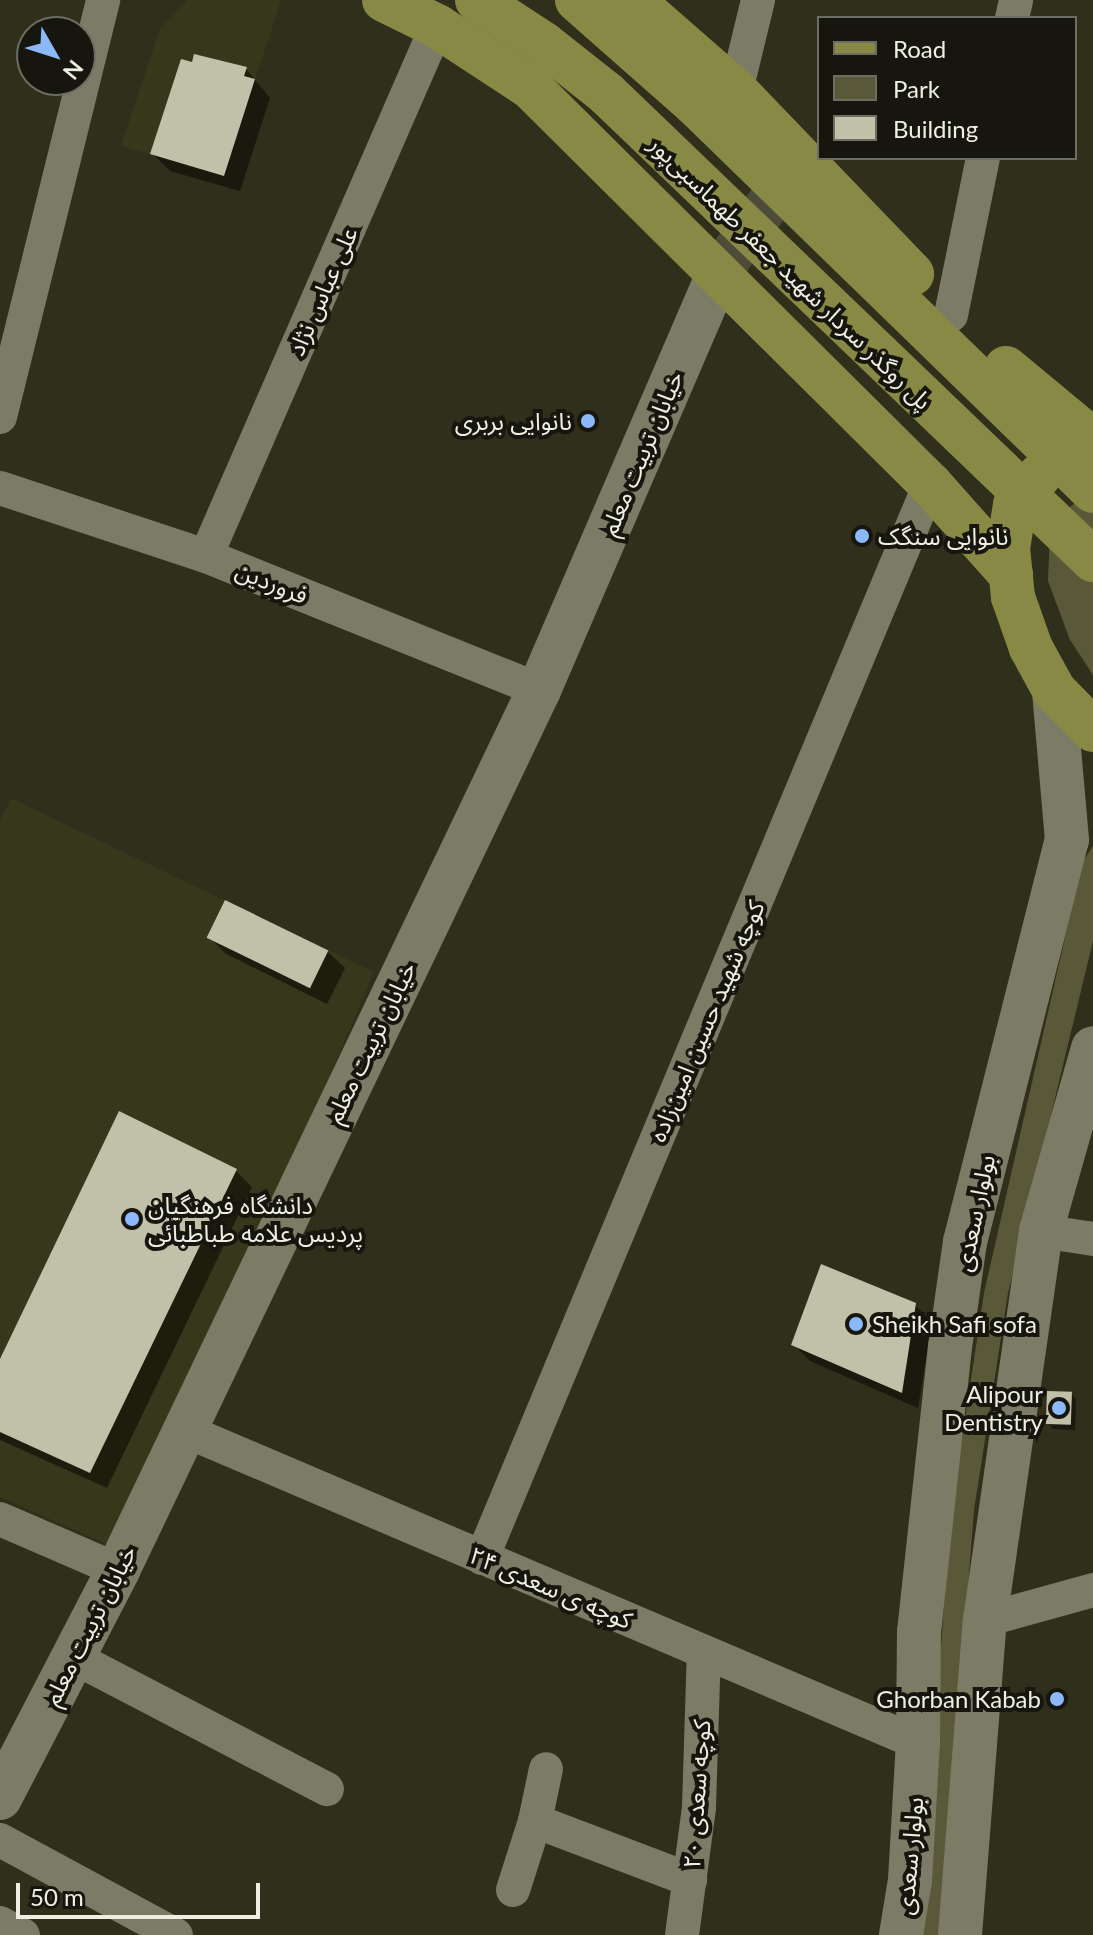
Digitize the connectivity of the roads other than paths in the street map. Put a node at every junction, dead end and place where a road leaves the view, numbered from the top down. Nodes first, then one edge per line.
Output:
1 (103, 0) edge
2 (384, 0) edge
3 (477, 0) edge
4 (577, 0) edge
5 (632, 0) edge
6 (758, 0) edge
7 (437, 26) junction
8 (736, 91) junction
9 (983, 160) edge
10 (718, 274) junction
11 (951, 315) junction
12 (1005, 385) junction
13 (0, 417) edge
14 (1093, 440) edge
15 (1093, 457) edge
16 (930, 484) junction
17 (0, 488) edge
18 (1093, 491) edge
19 (206, 556) junction
20 (1093, 560) edge
21 (1011, 575) junction
22 (539, 690) junction
23 (1054, 690) junction
24 (1093, 730) edge
25 (1080, 829) edge
26 (1093, 1048) edge
27 (1041, 1231) junction
28 (1093, 1239) edge
29 (184, 1430) junction
30 (0, 1519) edge
31 (482, 1558) junction
32 (118, 1570) junction
33 (1093, 1590) edge
34 (985, 1620) junction
35 (704, 1652) junction
36 (75, 1658) junction
37 (918, 1743) junction
38 (546, 1769) dead end
39 (6, 1772) edge
40 (327, 1789) dead end
41 (535, 1821) junction
42 (0, 1840) edge
43 (690, 1880) junction
44 (513, 1890) dead end
45 (0, 1923) edge
46 (23, 1935) edge
47 (176, 1935) edge
48 (682, 1935) edge
49 (901, 1935) edge
50 (960, 1935) edge

1 - 13 street
2 - 7 main road
3 - 20 main road, پل روگذر سردار شهید جعفر طهماسبی‌پور
4 - 12 main road
5 - 8 main road
6 - 8 street
7 - 10 main road
7 - 19 street, علی عباس نژاد
8 - 11 main road
9 - 11 street
10 - 16 main road
10 - 22 main road, خیابان تربیت معلم
11 - 12 main road
12 - 14 main road
12 - 16 main road
12 - 18 main road
15 - 21 main road
16 - 21 main road
16 - 31 street, کوچه شهید حسین امین‌زاده
17 - 19 street, فروردین
19 - 22 street, فروردین
21 - 23 main road
22 - 29 main road, خیابان تربیت معلم
23 - 24 main road
23 - 25 main road, بولوار سعدی
25 - 37 main road, بولوار سعدی
26 - 27 main road
27 - 28 street
27 - 34 main road
29 - 31 street, کوچه ی سعدی ۲۴
29 - 32 main road, خیابان تربیت معلم
30 - 32 street
31 - 35 street, کوچه ی سعدی ۲۴
32 - 36 main road, خیابان تربیت معلم
33 - 34 street
34 - 50 main road
35 - 37 street, کوچه ی سعدی ۲۴
35 - 43 street, کوچه سعدی ۲۰
36 - 39 main road, خیابان تربیت معلم
36 - 40 street
37 - 49 main road, بولوار سعدی
38 - 41 street
41 - 43 street
41 - 44 street
42 - 47 street
43 - 48 street, کوچه سعدی ۲۰
45 - 46 street

